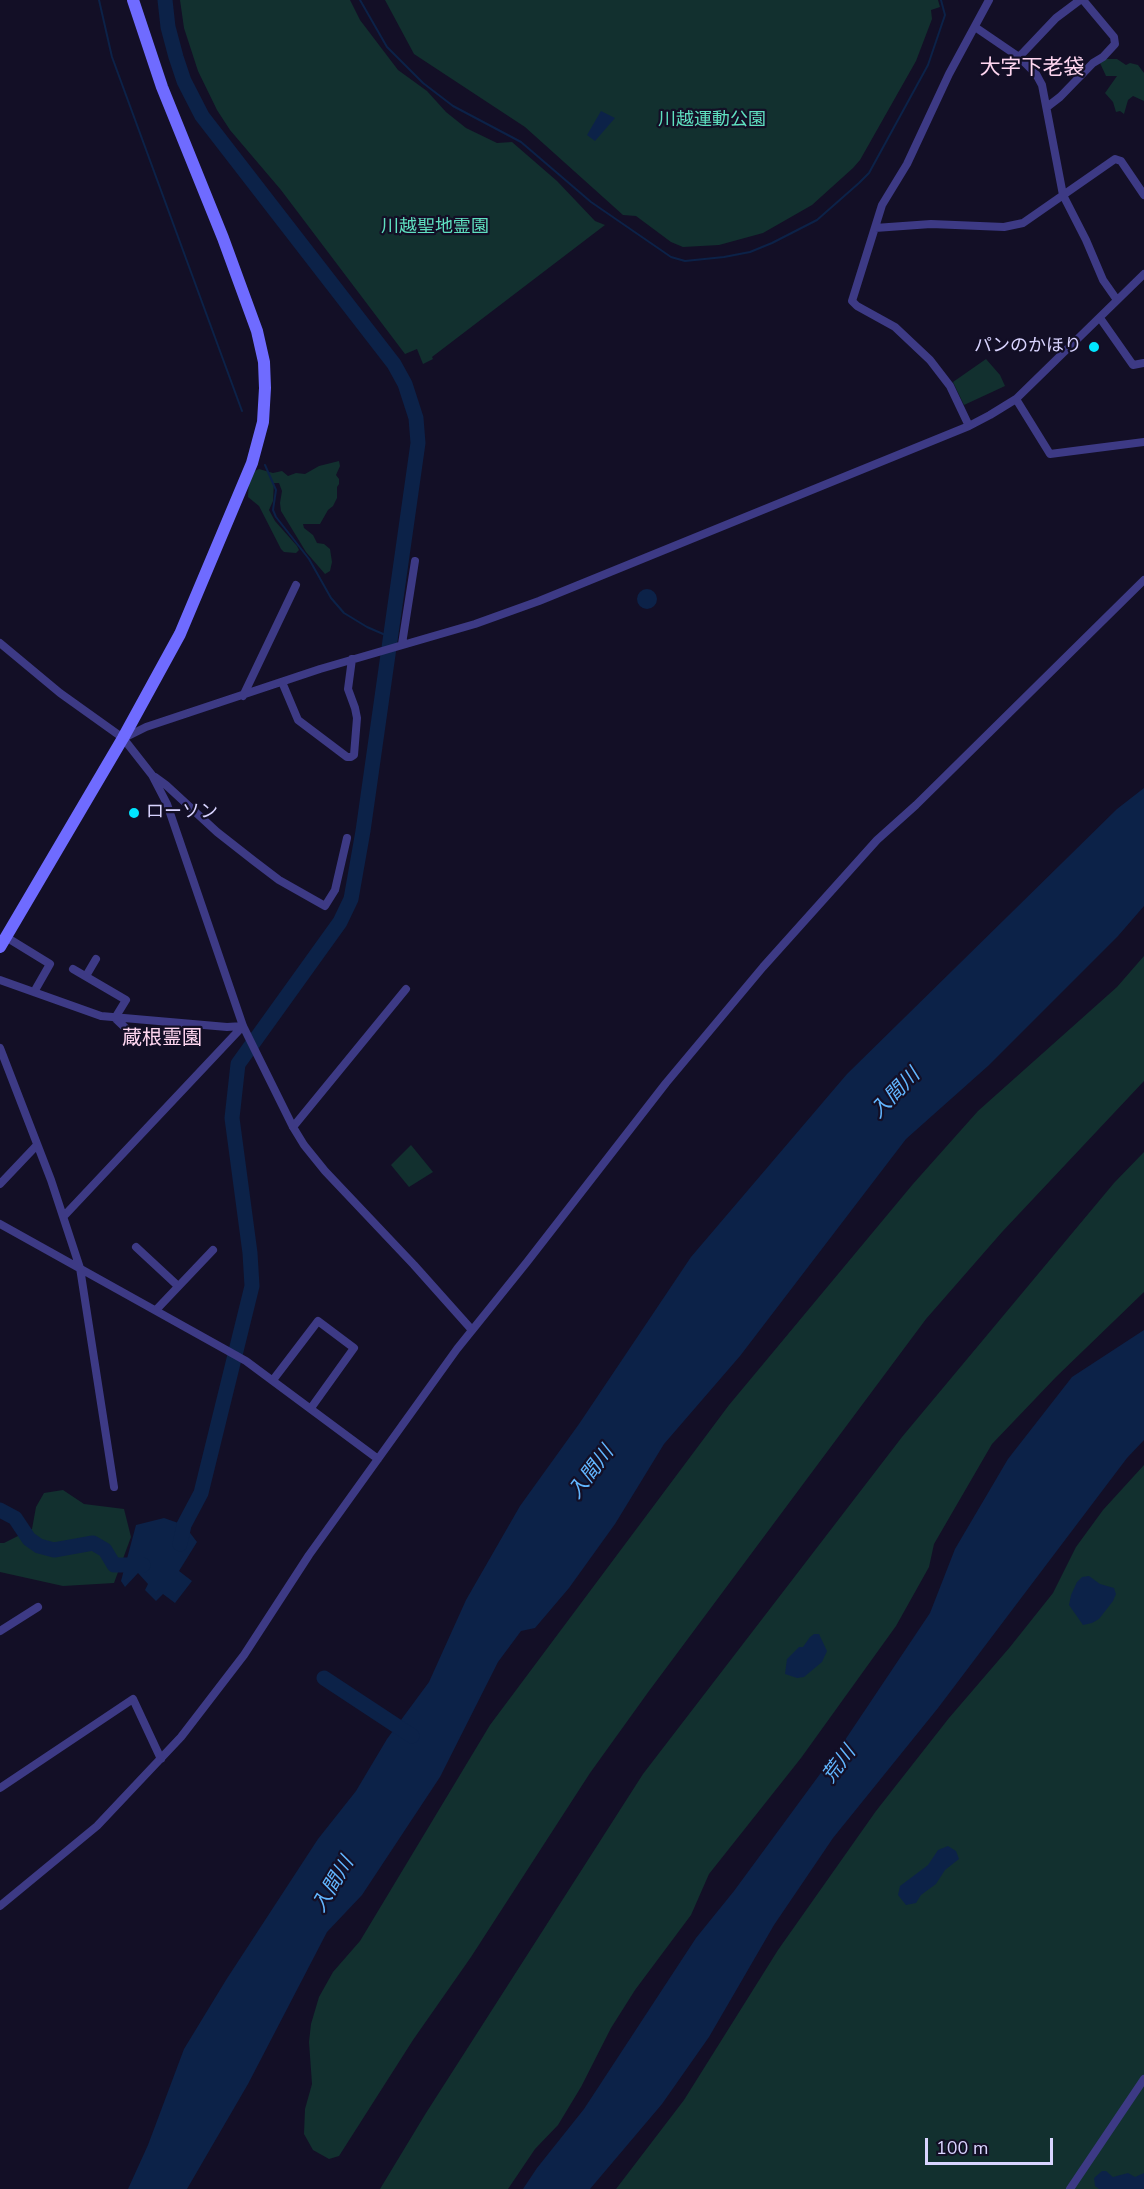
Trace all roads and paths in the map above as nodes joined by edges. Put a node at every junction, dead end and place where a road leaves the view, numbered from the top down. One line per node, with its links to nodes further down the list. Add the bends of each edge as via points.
1 (133, 0): 25 (street, via 162,87 251,314 264,362 265,388 258,442 232,513 180,634)
2 (989, 0): 4 (street)
3 (1081, 0): 5 (street, via 1056,18); 6 (street, via 1114,37 1115,44)
4 (975, 27): 5 (street); 9 (street, via 907,164 882,205)
5 (1019, 57): 6 (street, via 1036,74)
6 (1047, 107): 7 (street)
7 (1063, 195): 8 (street, via 1115,159 1121,160); 9 (street, via 1023,223 1004,227 931,224); 11 (street, via 1103,280)
8 (1144, 195)
9 (875, 228): 15 (street, via 852,301 896,327 930,360 950,386)
10 (1144, 274): 11 (street)
11 (1117, 300): 12 (street)
12 (1100, 318): 13 (street, via 1133,365); 14 (street)
13 (1144, 363)
14 (1016, 399): 15 (street); 16 (street, via 1050,454)
15 (969, 426): 21 (street, via 539,601)
16 (1144, 442)
17 (415, 561): 21 (street)
18 (1144, 580): 49 (street, via 877,840 822,899 666,1083)
19 (296, 585): 24 (street)
20 (0, 643): 25 (street)
21 (401, 644): 22 (street)
22 (352, 659): 23 (street); 23 (street, via 348,689 357,718 351,757 298,720)
23 (282, 682): 24 (street)
24 (243, 696): 25 (street)
25 (123, 738): 26 (street); 28 (street)
26 (152, 775): 27 (street, via 279,880 326,906 338,882); 36 (street, via 167,804)
27 (347, 838)
28 (3, 942): 34 (street, via 50,964)
29 (96, 959): 31 (street)
30 (73, 969): 31 (street)
31 (86, 976): 35 (street, via 126,1000)
32 (0, 980): 34 (street)
33 (405, 989): 39 (street)
34 (34, 992): 35 (street)
35 (115, 1018): 36 (street); 37 (street)
36 (243, 1026): 39 (street); 42 (street)
37 (138, 1040)
38 (0, 1048): 40 (street)
39 (293, 1127): 49 (street, via 325,1171)
40 (37, 1145): 41 (street); 42 (street)
41 (0, 1184)
42 (64, 1216): 46 (street)
43 (0, 1224): 46 (street)
44 (136, 1247): 47 (street)
45 (213, 1250): 47 (street)
46 (80, 1268): 48 (street); 53 (street)
47 (178, 1286): 48 (street)
48 (156, 1310): 50 (street)
49 (472, 1330): 52 (street)
50 (273, 1380): 51 (street); 51 (street, via 318,1321 354,1348)
51 (310, 1408): 52 (street)
52 (378, 1459): 56 (street, via 244,1655)
53 (114, 1487)
54 (38, 1607): 55 (street)
55 (0, 1631)
56 (161, 1759): 57 (street, via 133,1700); 58 (street, via 97,1826)
57 (0, 1788)
58 (0, 1905)
59 (1144, 2079): 60 (street)
60 (1070, 2189)

